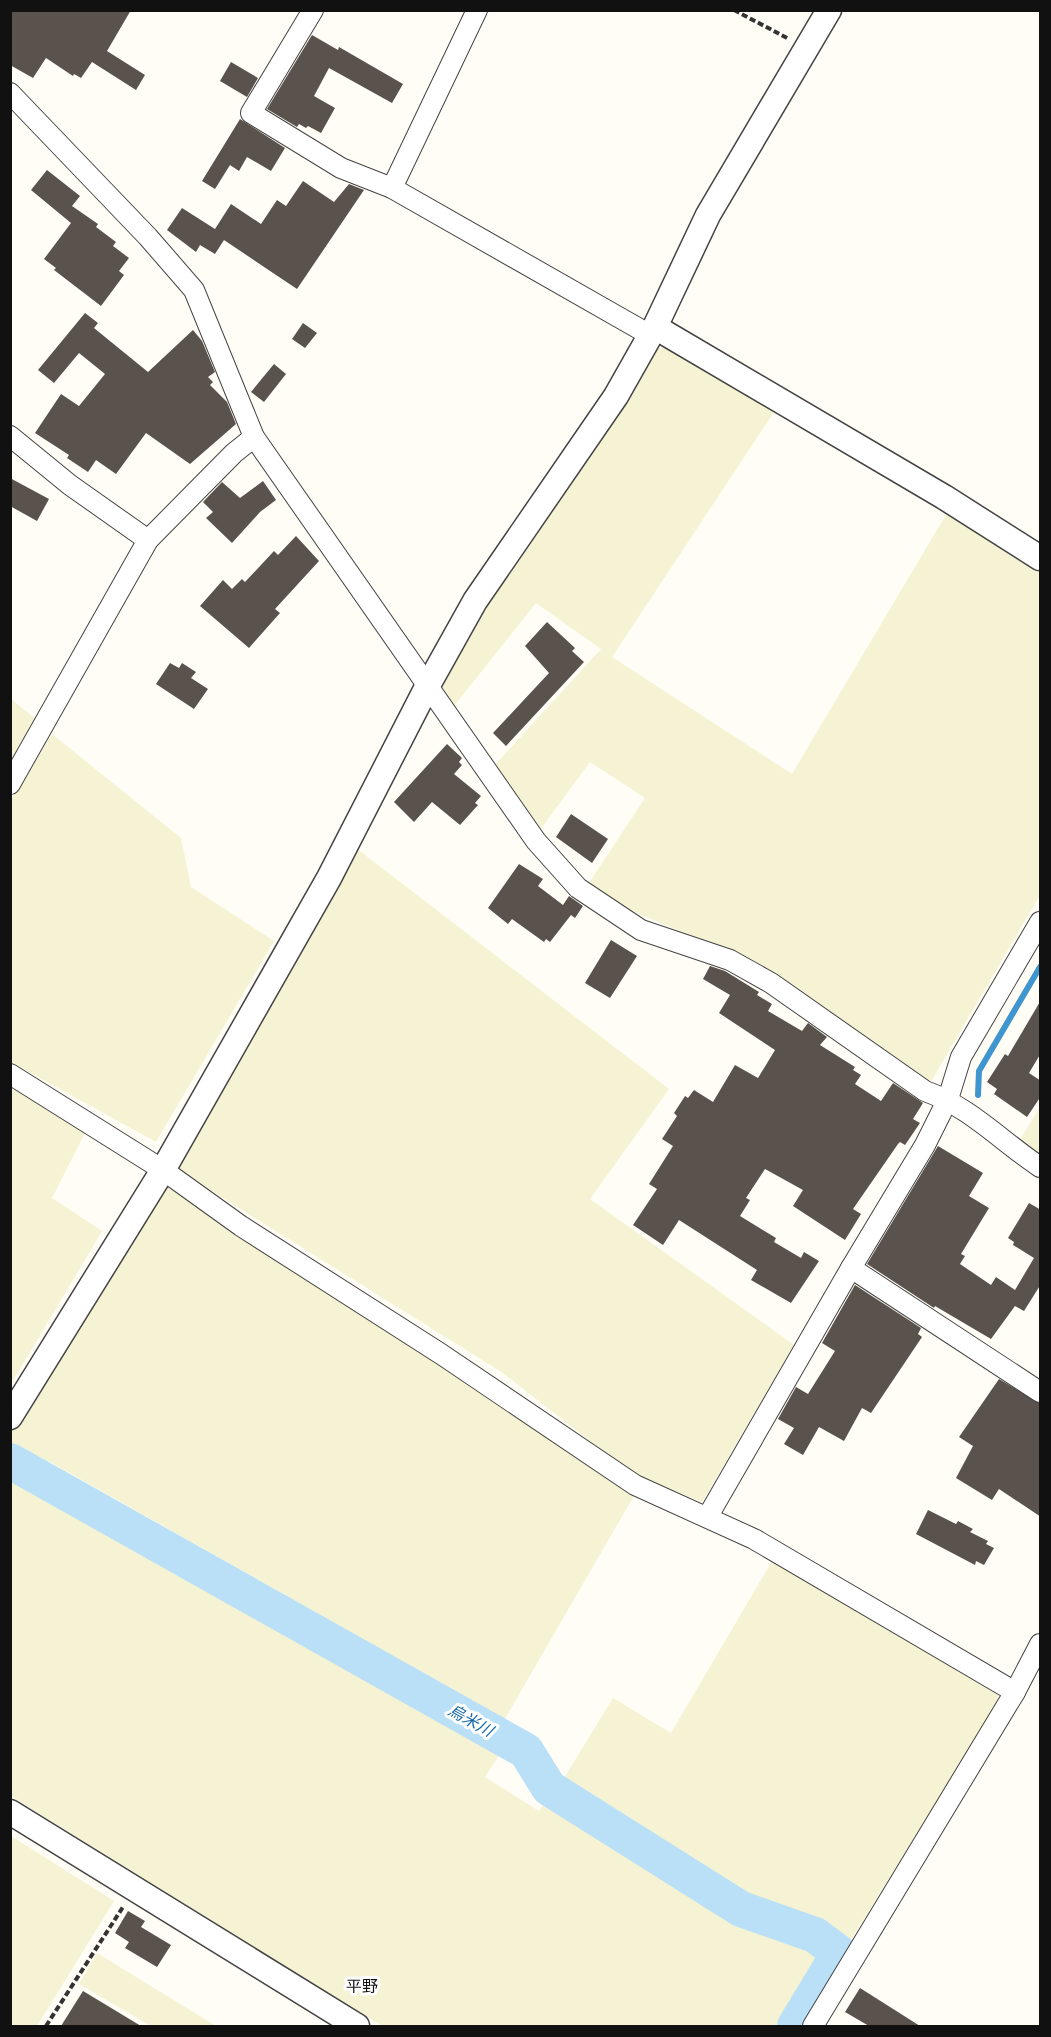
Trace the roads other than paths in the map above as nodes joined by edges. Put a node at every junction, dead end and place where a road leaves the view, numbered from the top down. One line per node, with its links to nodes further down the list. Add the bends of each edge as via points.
1 (313, 10): 5 (street, via 251,113 342,168)
2 (477, 10): 5 (street)
3 (829, 10): 6 (street, via 708,215)
4 (10, 93): 8 (street, via 194,290)
5 (392, 188): 6 (street)
6 (652, 331): 10 (street, via 944,496); 11 (street, via 616,396 475,601)
7 (10, 436): 9 (street, via 70,485)
8 (254, 437): 9 (street); 11 (street)
9 (148, 540): 12 (street)
10 (1041, 558)
11 (427, 687): 15 (street, via 536,841 578,888 641,930 730,960 771,983 925,1091); 17 (street, via 329,878)
12 (10, 784)
13 (1041, 922): 15 (street, via 961,1057)
14 (10, 1074): 17 (street)
15 (948, 1099): 16 (street); 18 (street, via 926,1145)
16 (1041, 1167)
17 (163, 1170): 20 (street); 21 (street, via 241,1226 635,1485)
18 (851, 1268): 19 (street); 21 (street)
19 (1041, 1392)
20 (10, 1417)
21 (708, 1516): 23 (street)
22 (1041, 1644): 23 (street)
23 (1015, 1692): 26 (street)
24 (10, 1812): 25 (street)
25 (357, 2026)
26 (813, 2026)

